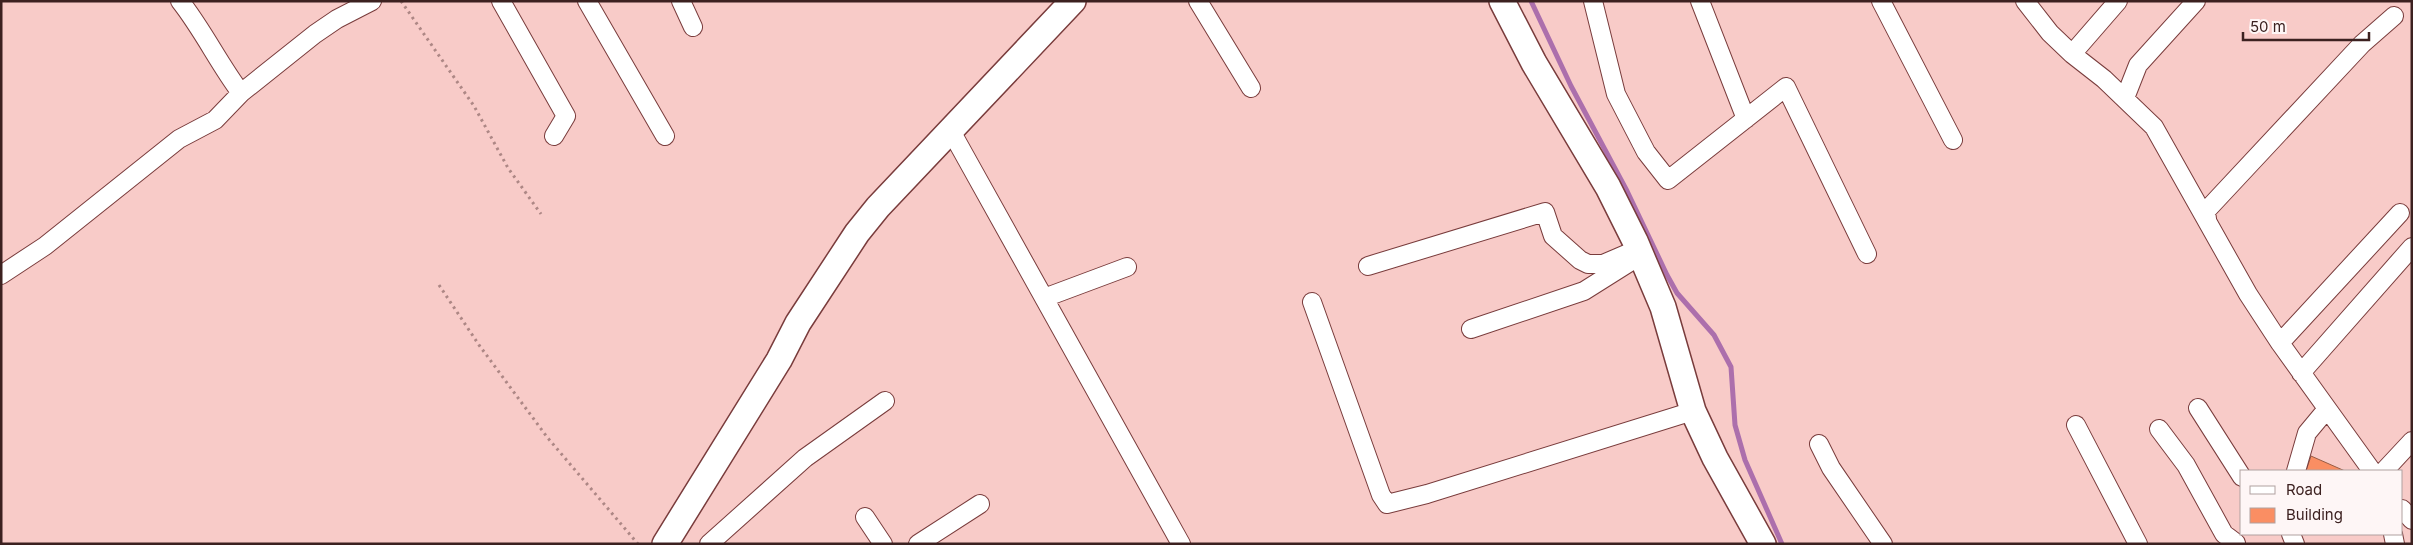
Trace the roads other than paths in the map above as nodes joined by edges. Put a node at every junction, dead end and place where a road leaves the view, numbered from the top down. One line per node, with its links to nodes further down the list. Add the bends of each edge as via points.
1 (180, 1): 19 (street)
2 (372, 1): 19 (street, via 315,34)
3 (501, 1): 23 (street, via 566,116)
4 (587, 1): 24 (street)
5 (681, 1): 16 (street)
6 (1073, 1): 22 (main road)
7 (1198, 1): 18 (street)
8 (1502, 1): 29 (main road, via 1534,63 1608,187)
9 (1593, 1): 21 (street, via 1616,94 1646,152 1668,180)
10 (1700, 1): 21 (street)
11 (1882, 1): 25 (street)
12 (2118, 1): 17 (street)
13 (2196, 1): 20 (street, via 2138,65)
14 (2028, 2): 17 (street, via 2050,33)
15 (2394, 16): 27 (street, via 2362,44 2206,211)
16 (693, 27)
17 (2072, 54): 20 (street)
18 (1251, 88)
19 (241, 93): 33 (street, via 215,120 179,139 45,246)
20 (2125, 98): 27 (street, via 2154,127)
21 (1746, 119): 30 (street, via 1786,87)
22 (951, 131): 34 (street); 56 (main road, via 857,233)
23 (554, 136)
24 (665, 136)
25 (1953, 140)
26 (2400, 213): 37 (street)
27 (2207, 219): 37 (street, via 2248,294)
28 (2412, 247): 38 (street)
29 (1639, 252): 31 (street, via 1603,264 1588,264 1553,236 1545,212); 36 (street, via 1584,291); 42 (main road, via 1663,307)
30 (1867, 254)
31 (1368, 266)
32 (1127, 267): 34 (street)
33 (1, 275)
34 (1044, 298): 60 (street)
35 (1312, 302): 42 (street, via 1381,496 1387,504)
36 (1471, 329)
37 (2280, 343): 38 (street)
38 (2302, 373): 41 (street)
39 (885, 400): 57 (street, via 805,458)
40 (2198, 408): 50 (street)
41 (2327, 409): 47 (street, via 2307,433); 48 (street)
42 (1693, 411): 61 (main road)
43 (2076, 425): 63 (street)
44 (2159, 429): 55 (street, via 2186,465 2224,534)
45 (2412, 440): 49 (street)
46 (1820, 444): 62 (street, via 1831,468)
47 (2296, 470)
48 (2371, 470)
49 (2385, 470)
50 (2240, 474)
51 (980, 504): 59 (street)
52 (2403, 510): 54 (street)
53 (865, 517): 58 (street)
54 (2412, 520)
55 (2238, 540)
56 (665, 544)
57 (709, 544)
58 (883, 544)
59 (918, 544)
60 (1182, 544)
61 (1763, 544)
62 (1883, 544)
63 (2138, 544)

